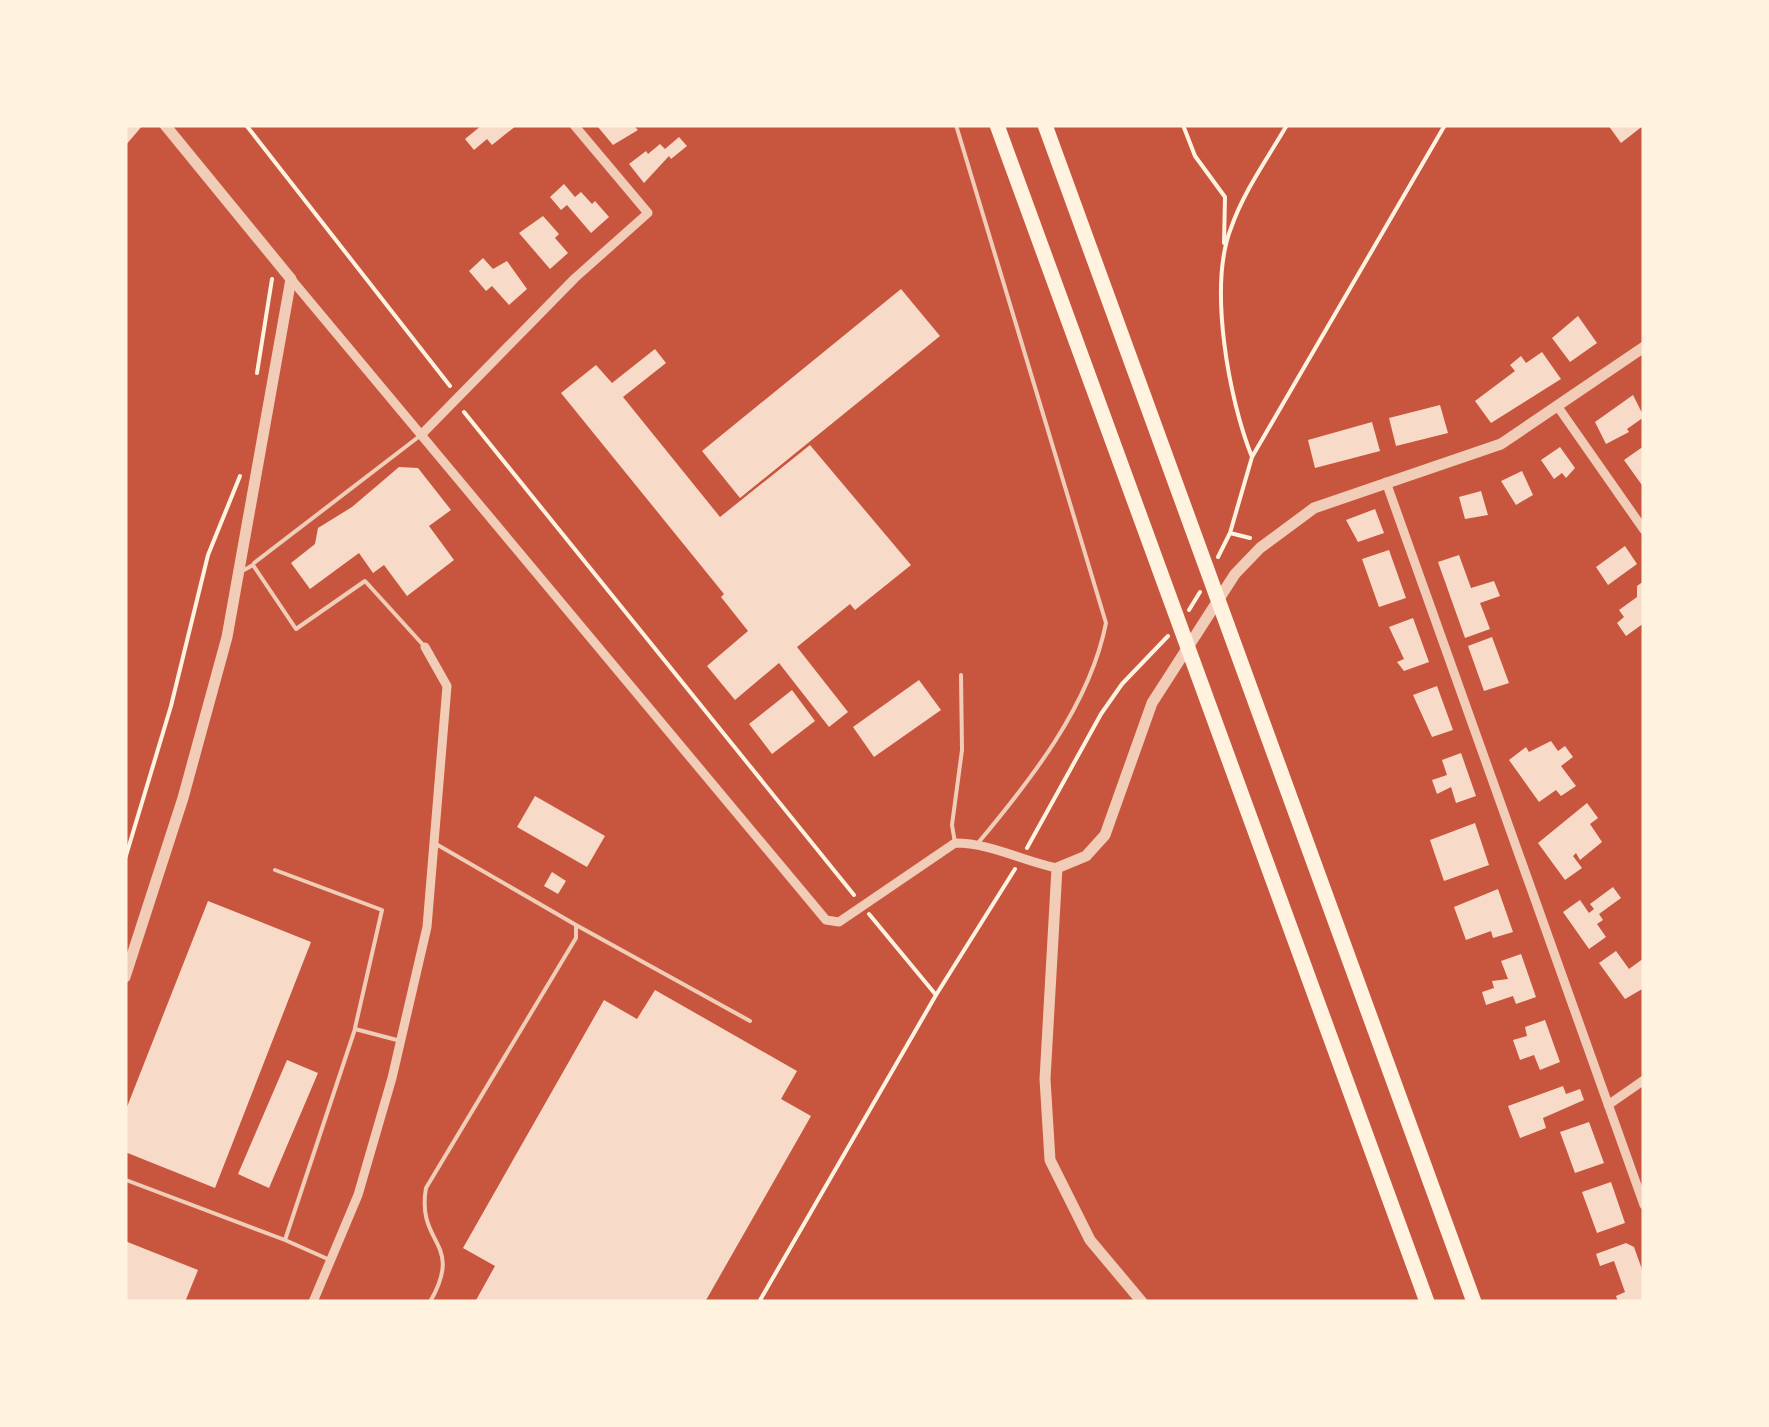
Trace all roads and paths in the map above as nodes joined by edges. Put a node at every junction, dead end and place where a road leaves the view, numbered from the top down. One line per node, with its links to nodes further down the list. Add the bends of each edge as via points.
1 (165, 125): 11 (street)
2 (246, 125): 15 (path)
3 (574, 125): 15 (street, via 648,212)
4 (956, 125): 32 (lane, via 1106,624 1085,683 1033,777)
5 (998, 125): 54 (highway)
6 (1045, 125): 55 (highway)
7 (1183, 125): 10 (path, via 1225,197)
8 (1286, 125): 10 (path, via 1241,203)
9 (1445, 125): 18 (path)
10 (1224, 249): 18 (path, via 1223,324 1234,412)
11 (276, 259): 12 (street); 14 (path)
12 (291, 279): 17 (street); 23 (street)
13 (1644, 347): 16 (street)
14 (255, 390)
15 (458, 398): 17 (street); 37 (path)
16 (1558, 407): 20 (street, via 1490,450); 21 (street)
17 (421, 435): 22 (lane); 37 (street, via 826,920 838,922)
18 (1252, 457): 24 (path, via 1230,533)
19 (244, 466): 33 (path, via 208,555)
20 (1386, 482): 35 (street, via 1314,508 1246,561 1152,703 1105,835 1086,856); 45 (street)
21 (1644, 530)
22 (253, 565): 23 (lane); 28 (lane, via 296,629 365,580)
23 (240, 572): 39 (street, via 183,798)
24 (1210, 573)
25 (1201, 590): 26 (path)
26 (1181, 620)
27 (1170, 634): 34 (path, via 1101,714)
28 (425, 646): 30 (street, via 447,686)
29 (960, 675): 31 (lane)
30 (434, 843): 38 (lane); 43 (street, via 427,927)
31 (956, 843): 32 (street); 37 (street)
32 (978, 843): 34 (street)
33 (125, 858)
34 (1020, 861): 35 (street); 40 (path)
35 (1057, 868): 53 (street, via 1044,1078 1050,1160 1090,1240)
36 (275, 870): 42 (lane, via 382,910)
37 (863, 905): 40 (path)
38 (576, 925): 41 (lane); 51 (lane, via 576,938 426,1188 422,1214 444,1256 444,1277)
39 (125, 977)
40 (936, 995): 52 (path)
41 (750, 1020)
42 (355, 1029): 43 (lane); 48 (lane)
43 (400, 1040): 49 (street, via 358,1194)
44 (1644, 1080): 45 (street)
45 (1608, 1106): 47 (street)
46 (126, 1180): 48 (lane)
47 (1644, 1205)
48 (285, 1240): 49 (lane)
49 (330, 1260): 50 (street)
50 (313, 1302)
51 (430, 1302)
52 (760, 1302)
53 (1142, 1302)
54 (1426, 1302)
55 (1474, 1302)

